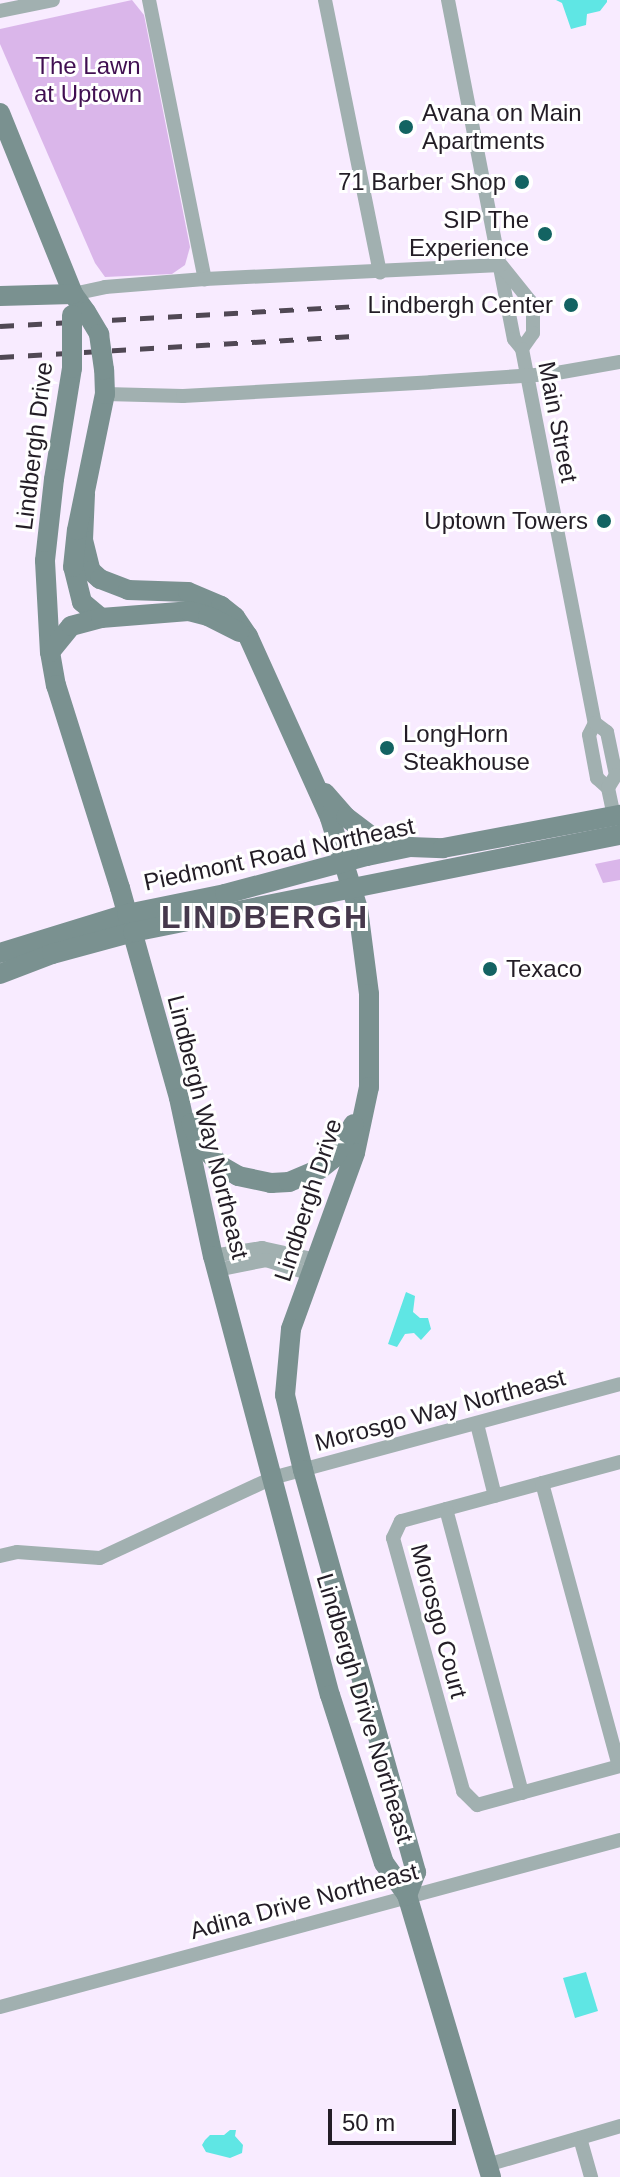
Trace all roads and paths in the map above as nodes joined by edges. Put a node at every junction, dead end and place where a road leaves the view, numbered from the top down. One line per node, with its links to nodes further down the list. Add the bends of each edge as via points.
1 (53, 0): 5 (street)
2 (149, 0): 9 (street)
3 (325, 0): 8 (street)
4 (448, 0): 7 (street, Main Street)
5 (0, 11)
6 (0, 113): 11 (main road, Lindbergh Drive)
7 (501, 265): 8 (street); 12 (street, via 514,339); 12 (street, Main Street, via 530,301 533,313 533,333)
8 (380, 272): 9 (street)
9 (205, 279): 11 (street, via 105,287)
10 (0, 296): 11 (main road)
11 (77, 307): 15 (main road, Lindbergh Drive, bridge, via 99,334); 19 (main road, Lindbergh Drive, bridge, via 45,561)
12 (522, 349): 14 (street, Main Street)
13 (620, 362): 14 (street)
14 (526, 376): 15 (street, via 183,396); 21 (street, Main Street, via 595,723 607,732 616,775 608,788)
15 (105, 394): 16 (main road, Lindbergh Drive)
16 (85, 494): 17 (main road, Lindbergh Drive, via 75,581 82,602); 18 (main road, Lindbergh Drive, via 83,540 91,571 100,579 128,590 188,592 221,606)
17 (101, 618): 18 (main road, via 189,611); 19 (main road, via 71,626)
18 (248, 636): 20 (main road, Lindbergh Drive)
19 (50, 652): 25 (main road, Lindbergh Way Northeast)
20 (313, 778): 22 (main road, via 346,817 371,836); 23 (main road, Lindbergh Drive)
21 (618, 822): 22 (main road, Piedmont Road Northeast, via 443,848); 24 (main road, Piedmont Road Northeast)
22 (410, 847): 23 (main road, Piedmont Road Northeast)
23 (343, 862): 24 (main road, Lindbergh Drive); 25 (main road, Piedmont Road Northeast)
24 (352, 890): 25 (main road, Piedmont Road Northeast); 28 (main road, Lindbergh Drive, via 369,994)
25 (130, 923): 26 (main road, Piedmont Road Northeast); 27 (main road, Piedmont Road Northeast); 29 (main road, Lindbergh Way Northeast)
26 (0, 953)
27 (0, 974)
28 (369, 1087): 29 (main road, via 334,1158 306,1177 271,1183 221,1166 201,1144); 31 (main road, Lindbergh Drive, via 355,1153)
29 (179, 1098): 30 (main road, Lindbergh Way Northeast)
30 (215, 1263): 31 (street, via 266,1260); 36 (main road, Lindbergh Way Northeast)
31 (314, 1267): 35 (main road, Lindbergh Drive, via 291,1329 285,1395)
32 (620, 1384): 33 (street, Morosgo Way Northeast)
33 (477, 1424): 35 (street, Morosgo Way Northeast); 38 (street)
34 (620, 1462): 37 (street, Morosgo Court)
35 (303, 1470): 36 (street, Morosgo Way Northeast); 44 (main road, Lindbergh Drive, via 416,1872)
36 (272, 1478): 40 (street, Morosgo Way Northeast, via 100,1558 17,1552); 44 (main road, Lindbergh Drive Northeast, via 357,1780 384,1863)
37 (542, 1483): 38 (street, Morosgo Court); 41 (street)
38 (495, 1496): 39 (street, Morosgo Court)
39 (446, 1509): 42 (street); 42 (street, Morosgo Court, via 401,1521 393,1538 463,1791 477,1805)
40 (0, 1556)
41 (619, 1766): 42 (street, Morosgo Court)
42 (522, 1793)
43 (620, 1840): 44 (street, Adina Drive Northeast)
44 (407, 1895): 45 (street, Adina Drive Northeast); 48 (main road, Lindbergh Drive Northeast)
45 (0, 2007)
46 (620, 2126): 47 (street)
47 (580, 2138): 48 (street); 49 (street)
48 (489, 2171)
49 (591, 2177)

